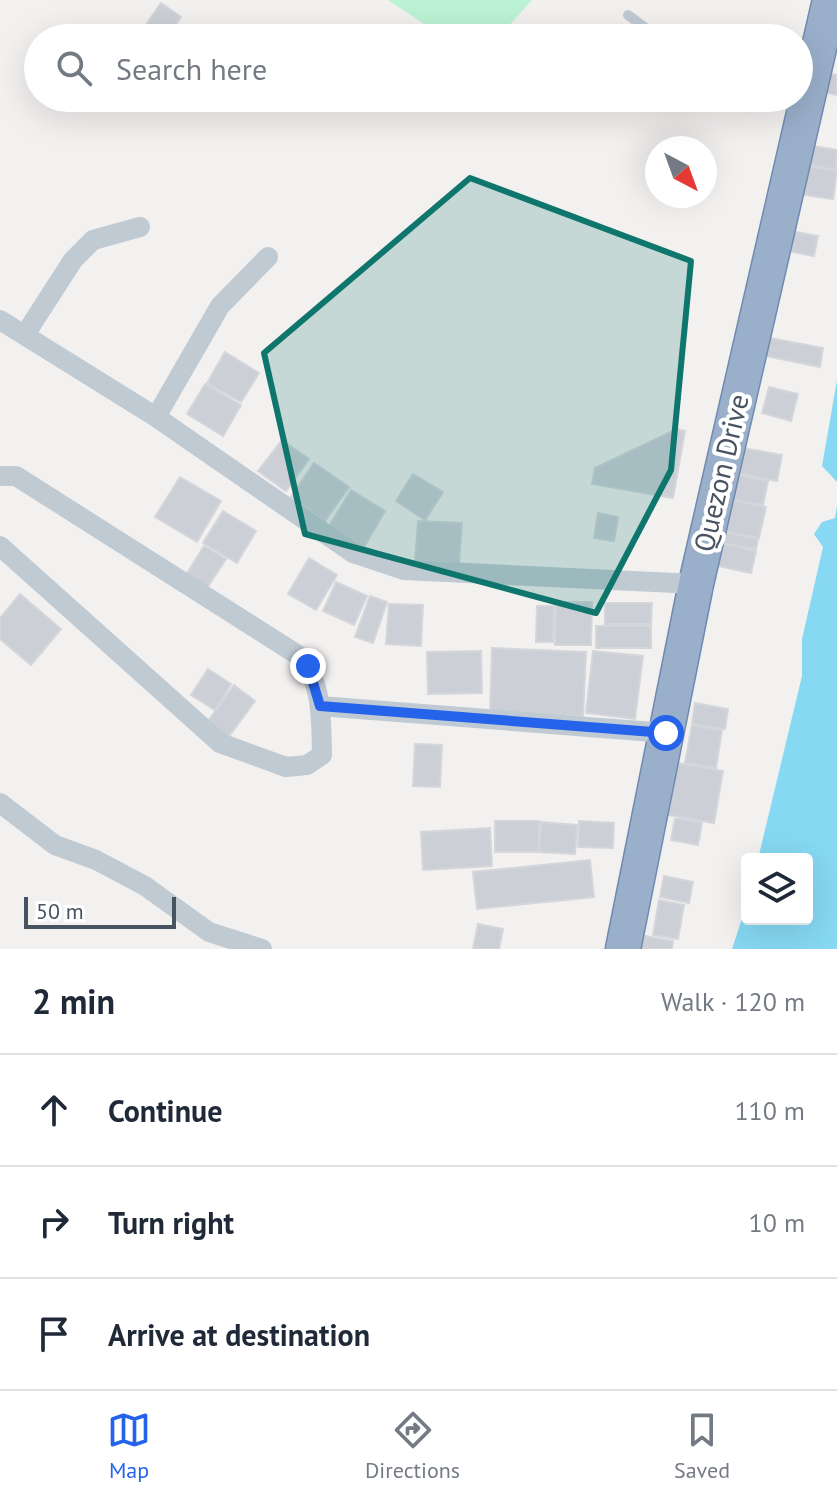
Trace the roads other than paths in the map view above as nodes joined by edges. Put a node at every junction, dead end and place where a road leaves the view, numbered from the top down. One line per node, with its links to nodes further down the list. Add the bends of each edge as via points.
1 (830, 0): 4 (highway, Quezon Drive)
2 (628, 15): 3 (lane)
3 (640, 24)
4 (813, 67)
5 (802, 112): 13 (highway, Quezon Drive)
6 (140, 227): 9 (street, via 93,240 73,260)
7 (268, 257): 10 (street, via 220,306)
8 (0, 320): 9 (street)
9 (26, 333): 10 (street)
10 (156, 417): 13 (street, via 353,553 404,570)
11 (0, 476): 14 (street, via 16,476 301,657)
12 (0, 546): 14 (street, via 232,750 286,767 307,765 322,755)
13 (696, 584): 15 (highway, Quezon Drive)
14 (320, 706): 15 (street)
15 (666, 733): 18 (highway, Quezon Drive)
16 (0, 803): 17 (street, via 55,845 145,886 209,932)
17 (262, 949)
18 (623, 949)

